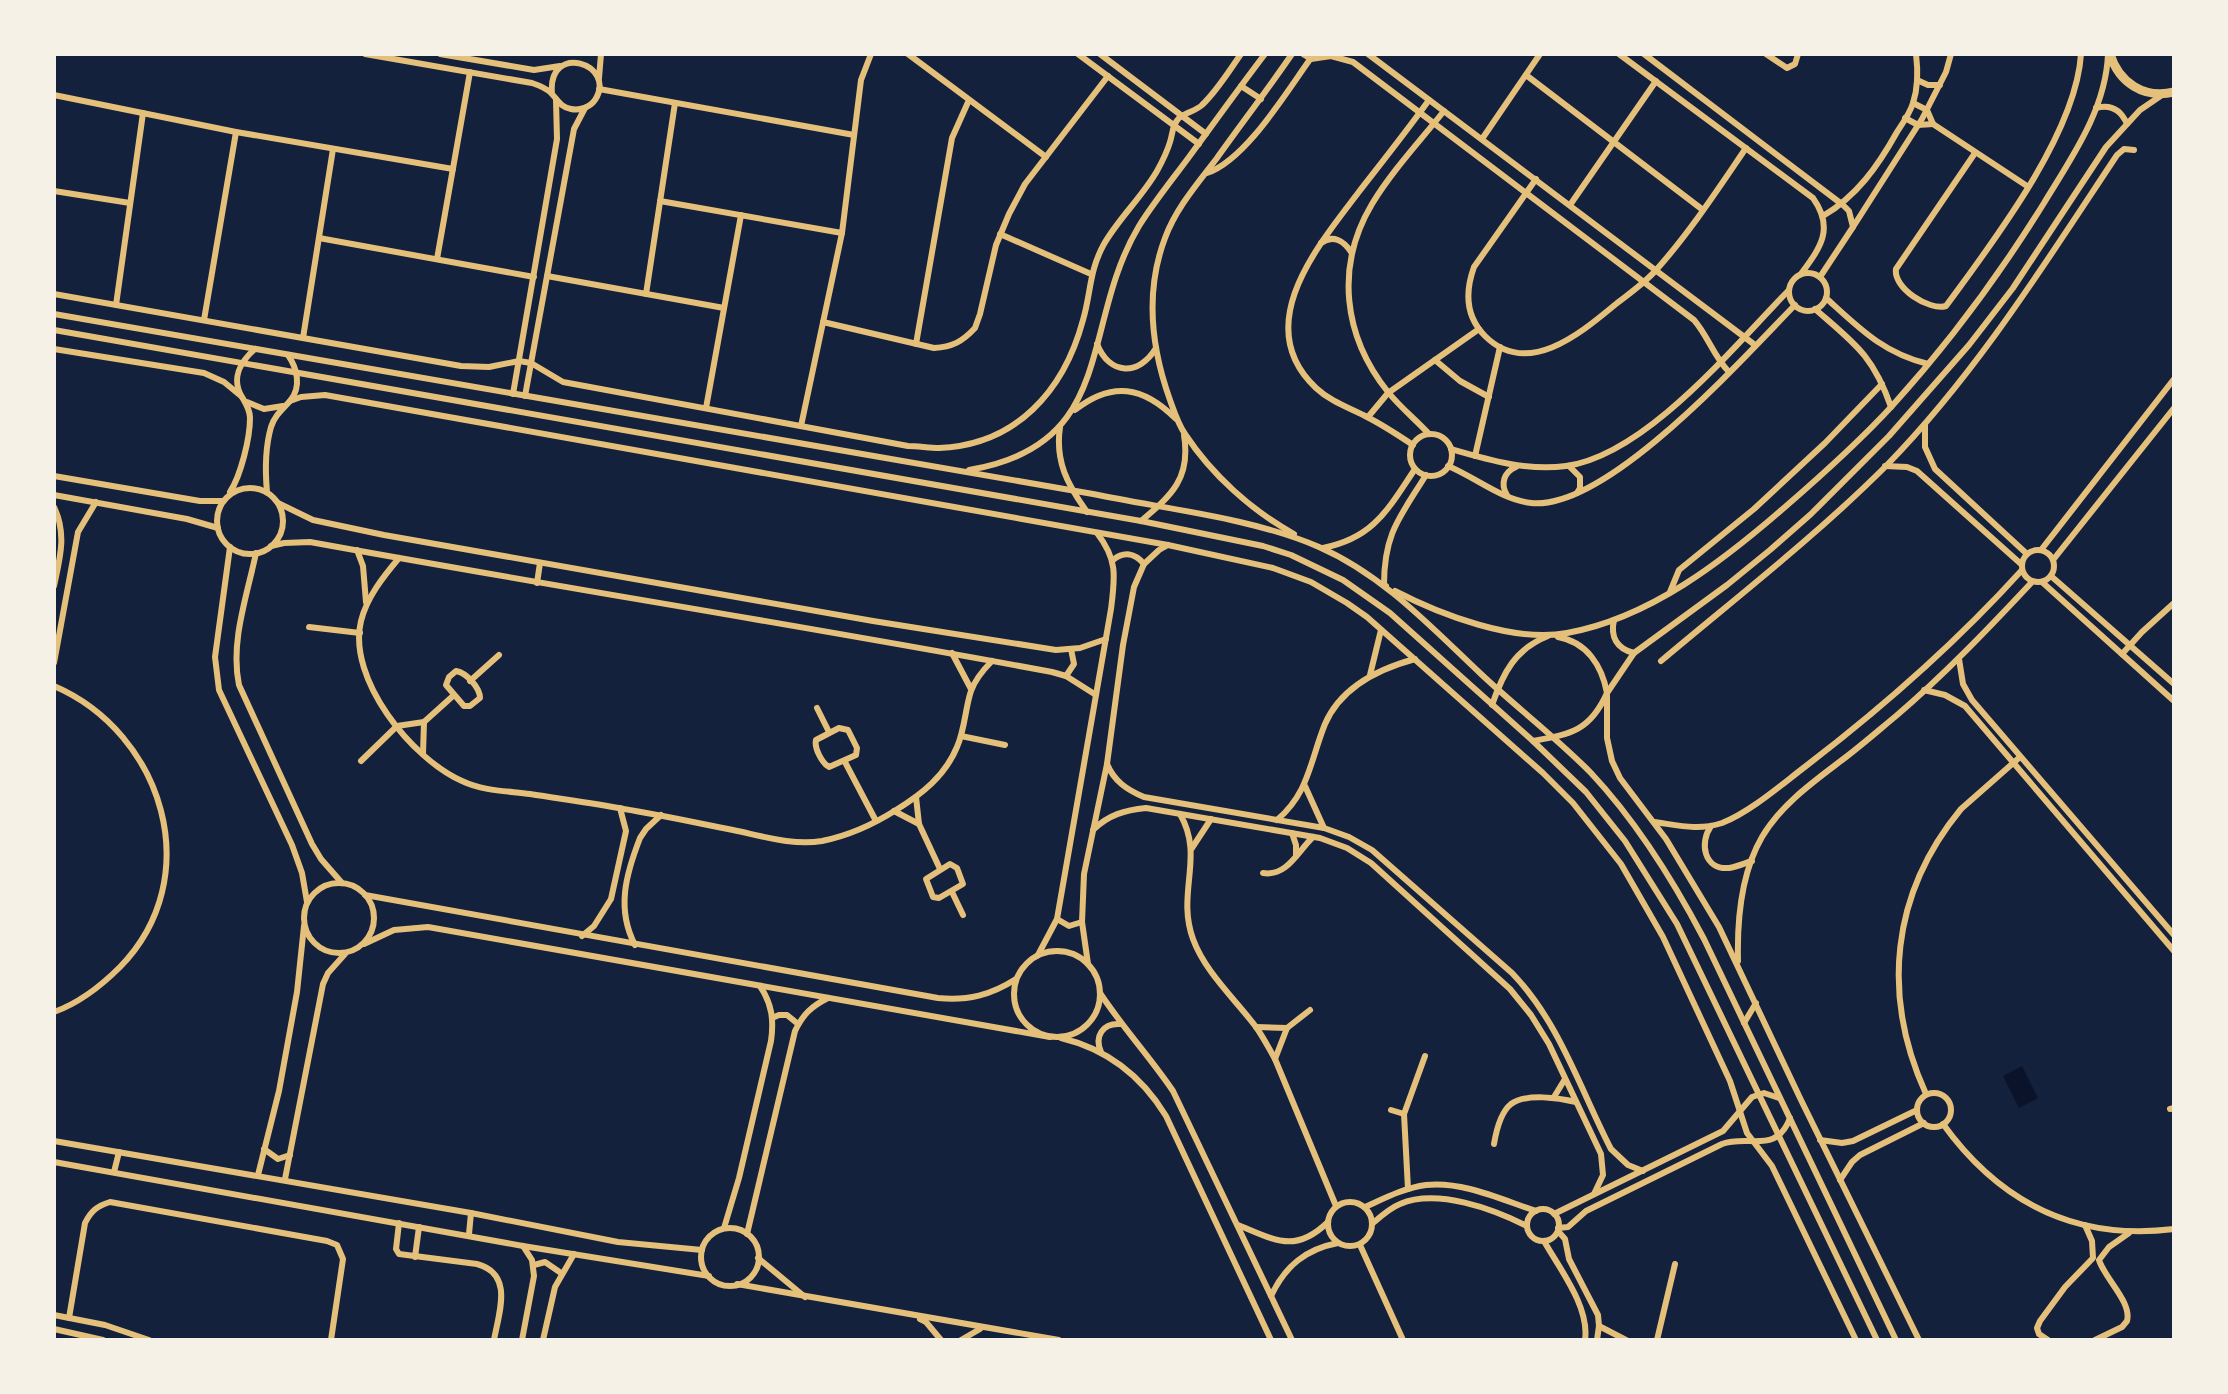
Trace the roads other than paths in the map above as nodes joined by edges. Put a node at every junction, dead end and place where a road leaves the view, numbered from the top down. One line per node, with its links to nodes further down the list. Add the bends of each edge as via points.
1 (365, 54): 28 (street)
2 (440, 54): 23 (street)
3 (601, 54): 31 (street)
4 (871, 54): 60 (street, via 860,80)
5 (908, 54): 41 (street)
6 (1078, 54): 26 (street)
7 (1241, 54): 51 (street, via 1202,106)
8 (1265, 54): 35 (street)
9 (1292, 54): 40 (street)
10 (1303, 54): 24 (street)
11 (1368, 54): 42 (street)
12 (1540, 54): 29 (street)
13 (1619, 54): 33 (street)
14 (1644, 54): 80 (street)
15 (1766, 54): 16 (street, via 1787,68 1795,64)
16 (1798, 54)
17 (1916, 54): 32 (street)
18 (1951, 54): 34 (street)
19 (2081, 54): 74 (street, via 2070,107)
20 (2109, 54): 37 (main road, via 2122,78 2134,88); 46 (street)
21 (579, 55): 25 (street)
22 (1105, 56): 26 (street); 27 (street)
23 (471, 57): 25 (street, via 534,70)
24 (1312, 57): 50 (street, via 1353,62); 72 (street, via 1247,144 1227,163)
25 (565, 64): 31 (street, via 587,65); 39 (street, via 554,73)
26 (1095, 67): 30 (street)
27 (1122, 70): 30 (street); 51 (street)
28 (470, 72): 39 (street, via 532,83); 71 (street)
29 (1526, 75): 61 (street); 62 (street)
30 (1111, 79): 57 (street); 69 (street)
31 (598, 80): 36 (street)
32 (1917, 80): 34 (street); 44 (street)
33 (1656, 81): 62 (street); 64 (street)
34 (1940, 85): 47 (street)
35 (1241, 86): 40 (street); 59 (street)
36 (599, 89): 43 (street); 45 (street)
37 (2169, 93): 55 (street, via 2140,110)
38 (54, 95): 49 (street)
39 (554, 97): 45 (street, via 564,107); 95 (street, via 557,139)
40 (1261, 99): 72 (street)
41 (969, 100): 69 (street); 114 (street, via 952,138)
42 (1429, 100): 48 (street); 50 (street)
43 (675, 103): 60 (street); 77 (street)
44 (1913, 103): 47 (street); 52 (street)
45 (585, 108): 94 (street, via 574,129)
46 (2096, 108): 55 (street, via 2118,111); 127 (street, via 2075,153 2033,220)
47 (1927, 110): 54 (street); 56 (street)
48 (1444, 111): 53 (street); 61 (street)
49 (143, 113): 58 (street); 78 (street)
50 (1420, 113): 53 (street); 88 (street)
51 (1181, 116): 57 (street); 59 (street)
52 (1905, 118): 56 (street); 68 (street)
53 (1434, 123): 76 (street); 89 (street, via 1373,202)
54 (1933, 124): 56 (street); 67 (street)
55 (2127, 124): 215 (street, via 2094,164 2013,288 1889,436 1770,550)
56 (1918, 125): 70 (street)
57 (1173, 127): 63 (street); 92 (street, via 1157,172 1109,235)
58 (236, 132): 65 (street); 107 (street)
59 (1206, 134): 63 (street)
60 (854, 135): 85 (street)
61 (1482, 139): 73 (street)
62 (1614, 142): 79 (street); 81 (street)
63 (1199, 144): 113 (street, via 1125,252)
64 (1746, 148): 81 (street); 83 (street, via 1813,198)
65 (333, 149): 71 (street); 87 (street)
66 (2134, 150): 147 (street, via 2124,149 2117,155 1988,344)
67 (1975, 153): 74 (street); 74 (street, via 1896,269 1899,285 1930,306 1946,306)
68 (1885, 154): 70 (street); 80 (street)
69 (1046, 157): 86 (street, via 1025,184)
70 (1896, 161): 84 (street)
71 (453, 169): 90 (street)
72 (1205, 173): 117 (street, via 1171,226 1155,273)
73 (1536, 179): 76 (street); 79 (street)
74 (2028, 186)
75 (54, 191): 78 (street)
76 (1526, 192): 97 (street); 109 (street, via 1482,252 1468,282 1467,299)
77 (660, 201): 82 (street); 100 (street)
78 (130, 203): 102 (street)
79 (1570, 205): 91 (street)
80 (1843, 205): 83 (street); 84 (street)
81 (1703, 210): 91 (street)
82 (741, 215): 85 (street); 104 (street)
83 (1823, 216): 93 (street, via 1821,243)
84 (1853, 227): 96 (street)
85 (842, 233): 108 (street)
86 (1000, 234): 92 (street); 114 (street, via 975,328 950,347)
87 (319, 238): 90 (street); 112 (street)
88 (1319, 244): 89 (street, via 1333,239); 145 (street, via 1292,300 1291,348 1317,388)
89 (1351, 252): 134 (street, via 1352,323 1364,354)
90 (437, 259): 95 (street)
91 (1656, 271): 97 (street); 111 (street)
92 (1091, 274): 149 (street, via 1084,316 1065,370 1049,394 1000,433 939,448)
93 (1801, 274): 96 (street); 98 (street)
94 (547, 276): 100 (street); 126 (street)
95 (534, 277): 123 (street)
96 (1820, 277): 101 (street)
97 (1643, 282): 116 (street, via 1558,346 1527,353); 124 (street, via 1694,320)
98 (1789, 290): 103 (street); 111 (street)
99 (54, 294): 102 (street)
100 (646, 294): 104 (street)
101 (1826, 298): 105 (street); 127 (street, via 1885,348)
102 (116, 305): 107 (street)
103 (1795, 305): 105 (street); 115 (street)
104 (724, 307): 142 (street)
105 (1815, 309): 132 (street, via 1863,351)
106 (54, 314): 119 (street)
107 (204, 320): 112 (street)
108 (823, 322): 114 (street); 149 (street)
109 (1479, 329): 116 (street); 122 (street)
110 (54, 330): 120 (street)
111 (1745, 335): 115 (street); 124 (street)
112 (303, 338): 123 (street, via 475,368)
113 (1096, 343): 117 (street, via 1111,365 1124,369 1138,367); 144 (street, via 1084,391)
114 (916, 344)
115 (1755, 345): 129 (street)
116 (1500, 347): 137 (street)
117 (1156, 348): 146 (street)
118 (54, 349): 128 (street)
119 (255, 349): 121 (street); 125 (street)
120 (174, 351): 125 (street); 128 (street)
121 (288, 355): 130 (street); 135 (street)
122 (1435, 360): 134 (street); 137 (street)
123 (519, 361): 126 (street); 135 (street)
124 (1720, 362): 129 (street); 157 (street, via 1633,438 1601,456)
125 (241, 363): 130 (street); 138 (street, via 237,379)
126 (531, 363): 136 (street); 142 (street, via 563,382)
127 (1928, 364): 141 (street)
128 (172, 366): 138 (street, via 215,377)
129 (1729, 372): 165 (street, via 1635,455)
130 (297, 374): 133 (street); 139 (street, via 296,388)
131 (2174, 379): 184 (street)
132 (1882, 384): 141 (street); 199 (street, via 1754,509 1679,570)
133 (374, 386): 140 (street); 174 (street)
134 (1388, 393): 145 (street); 151 (street)
135 (513, 394): 136 (street)
136 (525, 396): 160 (street)
137 (1489, 397): 154 (street)
138 (243, 398): 139 (street, via 264,409); 166 (street, via 250,420 241,466)
139 (287, 403): 140 (street, via 325,395); 164 (street, via 271,429 265,460)
140 (371, 404): 177 (street)
141 (1891, 407): 199 (street, via 1753,535)
142 (706, 408): 149 (street)
143 (2174, 408): 189 (street)
144 (1072, 413): 146 (street, via 1091,398 1114,391 1138,393 1160,403); 148 (street)
145 (1368, 417): 152 (street)
146 (1177, 420): 150 (street)
147 (1925, 423): 158 (street); 186 (street, via 1925,447 1935,469)
148 (1060, 425): 160 (street, via 1023,454 994,466); 163 (street, via 1059,459)
149 (801, 426)
150 (1183, 432): 173 (street, via 1186,462 1182,475); 178 (street, via 1238,495)
151 (1429, 434): 152 (street); 153 (street, via 1443,438)
152 (1413, 445): 159 (street, via 1410,457)
153 (1451, 449): 154 (street); 155 (street)
154 (1475, 456): 156 (street)
155 (1448, 466): 161 (street, via 1438,474); 168 (street)
156 (1518, 466): 157 (street); 168 (street, via 1504,479)
157 (1569, 466): 165 (street, via 1580,477)
158 (1885, 466): 192 (street, via 1917,471); 222 (street, via 1808,538)
159 (1415, 469): 161 (street); 182 (street, via 1373,527 1349,541)
160 (962, 471): 163 (street)
161 (1426, 475): 197 (street, via 1389,538)
162 (54, 476): 169 (street, via 200,502)
163 (1072, 491): 173 (street); 174 (street)
164 (267, 492): 166 (street, via 252,487); 171 (street)
165 (1577, 493): 168 (street, via 1543,503)
166 (229, 494): 169 (street)
167 (54, 495): 170 (street)
168 (1508, 497)
169 (223, 500): 176 (street)
170 (96, 502): 176 (street); 223 (street, via 78,531)
171 (278, 503): 180 (street, via 283,521); 190 (street, via 326,524)
172 (54, 507): 198 (street, via 63,543)
173 (1157, 508): 175 (street); 178 (street, via 1259,527)
174 (1087, 512): 175 (street)
175 (1141, 521): 202 (street, via 1291,555 1343,580)
176 (218, 528): 181 (street)
177 (1097, 533): 179 (street); 188 (street)
178 (1308, 542): 182 (street)
179 (1168, 545): 191 (street); 204 (street, via 1292,574)
180 (271, 546): 183 (street, via 297,541); 185 (street)
181 (230, 547): 185 (street); 281 (street, via 215,657 219,690 292,845)
182 (1323, 548): 197 (street)
183 (357, 550): 187 (street); 201 (street)
184 (2041, 550): 186 (street); 189 (street)
185 (256, 553): 278 (street, via 237,642 239,685 313,844)
186 (2027, 554): 192 (street)
187 (399, 558): 196 (street); 201 (street)
188 (1113, 560): 191 (street, via 1129,554); 211 (street, via 1115,578)
189 (2053, 560): 193 (street)
190 (540, 563): 196 (street); 203 (street)
191 (1144, 564): 252 (street, via 1129,610)
192 (2022, 567): 194 (street); 265 (street, via 1979,618 1841,740 1735,816)
193 (2051, 576): 195 (street); 212 (street)
194 (2032, 582): 195 (street); 220 (street)
195 (2042, 582): 216 (street)
196 (537, 583): 207 (street)
197 (1384, 585): 210 (street, via 1477,623); 231 (street)
198 (54, 586)
199 (1670, 592): 205 (street)
200 (2174, 603): 212 (street)
201 (366, 604): 209 (street)
202 (1378, 604): 204 (street); 218 (street)
203 (817, 611): 207 (street); 213 (street, via 1044,649)
204 (1367, 617): 208 (street)
205 (1614, 620): 210 (street); 215 (street, via 1613,638)
206 (309, 627): 209 (street)
207 (814, 628): 214 (street)
208 (1381, 630): 219 (street); 225 (street)
209 (360, 633): 242 (street, via 361,663 368,682)
210 (1550, 635): 231 (street, via 1517,656); 233 (street, via 1589,653 1601,671)
211 (1105, 639): 213 (street); 235 (street)
212 (2130, 645): 216 (street); 228 (street)
213 (1071, 649): 226 (street, via 1074,664)
214 (952, 653): 221 (street); 230 (street)
215 (1634, 653): 233 (street)
216 (2122, 654): 237 (street)
217 (499, 655): 227 (street)
218 (1439, 657): 224 (street); 238 (street)
219 (1415, 659): 224 (street); 225 (street)
220 (1959, 659): 232 (street); 236 (street, via 1963,684)
221 (992, 661): 226 (street); 230 (street)
222 (1661, 661)
223 (54, 663)
224 (1427, 670): 323 (street, via 1543,773 1616,859 1663,937 1730,1081)
225 (1370, 675): 254 (street, via 1330,715)
226 (1066, 676): 235 (street)
227 (470, 681): 234 (street, via 460,671 449,677 446,685); 234 (street, via 480,694 473,705 464,706)
228 (2174, 684)
229 (54, 686): 303 (street, via 99,713 140,761 158,794 167,856 159,902 135,950 101,985)
230 (971, 689): 244 (street)
231 (1497, 689): 238 (street); 245 (street)
232 (1924, 690): 239 (street); 275 (street, via 1787,806 1767,829)
233 (1606, 692): 245 (street, via 1588,723); 263 (street, via 1612,761)
234 (454, 695): 241 (street)
235 (1096, 695): 283 (street)
236 (1972, 700): 239 (street); 249 (street)
237 (2174, 701)
238 (1492, 705): 246 (street)
239 (1965, 706): 253 (street)
240 (817, 708): 243 (street)
241 (424, 722): 242 (street); 248 (street)
242 (397, 726): 248 (street); 250 (street)
243 (829, 732): 251 (street, via 848,730 858,748); 251 (street, via 815,745 825,765)
244 (961, 736): 247 (street); 255 (street, via 948,766)
245 (1552, 737): 246 (street); 268 (street, via 1598,781)
246 (1533, 741): 316 (street, via 1586,792 1644,868 1677,925)
247 (1006, 744)
248 (423, 754): 256 (street, via 463,782 486,789)
249 (2020, 757): 253 (street); 271 (street)
250 (361, 761)
251 (845, 762): 262 (street)
252 (1107, 764): 261 (street, via 1124,787 1144,797); 267 (street)
253 (2013, 764): 273 (street); 317 (street, via 1961,809 1941,835 1921,870 1907,909 1899,958 1900,1009 1909,1051)
254 (1305, 786): 261 (street); 266 (street)
255 (916, 797): 257 (street); 264 (street)
256 (620, 808): 259 (street); 289 (street, via 626,831 611,899)
257 (894, 811): 262 (street); 264 (street)
258 (1180, 814): 260 (street); 267 (street, via 1134,809 1111,816); 272 (street)
259 (661, 815): 262 (street, via 798,842 822,841); 291 (street, via 640,838 623,900 623,916)
260 (1212, 819): 269 (street); 272 (street)
261 (1277, 820): 266 (street)
262 (876, 821)
263 (1653, 821): 265 (street, via 1680,827); 268 (street); 296 (street, via 1720,927)
264 (919, 824): 276 (street)
265 (1710, 826): 275 (street, via 1702,846 1707,857 1727,868)
266 (1324, 828): 339 (street, via 1372,850 1523,985 1548,1018 1611,1149 1628,1165)
267 (1093, 830): 284 (street, via 1084,874)
268 (1638, 830): 305 (street, via 1689,911)
269 (1292, 833): 270 (street); 274 (street)
270 (1313, 837): 274 (street); 315 (street, via 1347,848 1371,863 1510,989 1541,1029)
271 (2093, 841): 273 (street); 286 (street)
272 (1192, 848): 308 (street, via 1186,898 1194,942 1204,962)
273 (2085, 848): 287 (street)
274 (1296, 858): 277 (street, via 1279,872)
275 (1752, 861): 296 (street, via 1741,904)
276 (940, 869): 279 (street, via 950,864 957,868 963,884); 279 (street, via 928,876 926,883 936,898)
277 (1263, 873)
278 (342, 883): 280 (street); 281 (street, via 328,884)
279 (951, 892): 282 (street)
280 (365, 895): 289 (street); 290 (street, via 374,916)
281 (307, 902): 285 (street)
282 (963, 915)
283 (1057, 919): 284 (street, via 1069,926); 294 (street)
284 (1082, 922): 295 (street)
285 (304, 926): 293 (street, via 323,950); 334 (street, via 297,992)
286 (2168, 928): 287 (street); 288 (street)
287 (2160, 935): 292 (street)
288 (2174, 935)
289 (582, 936): 291 (street)
290 (364, 944): 293 (street); 298 (street, via 394,930 428,927)
291 (635, 945): 297 (street, via 946,999 986,995)
292 (2174, 951)
293 (345, 954): 337 (street, via 323,985)
294 (1038, 955): 295 (street, via 1069,953); 297 (street)
295 (1088, 964): 299 (street)
296 (1739, 967): 301 (street)
297 (1016, 979): 310 (street, via 1017,1011 1030,1028)
298 (760, 986): 300 (street); 304 (street)
299 (1100, 993): 307 (street); 311 (street, via 1089,1023)
300 (828, 998): 306 (street, via 814,1005); 310 (street)
301 (1756, 1003): 305 (street); 330 (street)
302 (1310, 1010): 309 (street)
303 (54, 1012)
304 (772, 1018): 306 (street, via 787,1014); 358 (street, via 771,1041)
305 (1744, 1023): 319 (street)
306 (798, 1024): 363 (street)
307 (1120, 1024): 312 (street, via 1108,1025 1100,1034); 354 (street, via 1172,1091)
308 (1256, 1027): 309 (street); 314 (street)
309 (1287, 1028): 314 (street)
310 (1050, 1037): 311 (street)
311 (1060, 1038): 312 (street)
312 (1101, 1052): 386 (street, via 1145,1085 1166,1116)
313 (1425, 1056): 324 (street)
314 (1275, 1059): 346 (street)
315 (1565, 1079): 318 (street); 320 (street)
316 (1758, 1094): 319 (street); 323 (street, via 1746,1101); 328 (street)
317 (1926, 1094): 322 (street); 327 (street, via 1939,1093 1949,1101 1950,1114)
318 (1554, 1097): 320 (street); 333 (street, via 1511,1104)
319 (1781, 1099): 325 (street)
320 (1576, 1102): 345 (street, via 1604,1164)
321 (1391, 1110): 324 (street)
322 (1917, 1110): 326 (street); 329 (street)
323 (1740, 1113): 332 (street); 339 (street, via 1723,1131)
324 (1404, 1114): 344 (street)
325 (1790, 1118): 328 (street); 404 (street)
326 (1924, 1123): 327 (street); 335 (street)
327 (1943, 1124): 355 (street, via 1990,1177 2042,1210)
328 (1778, 1136): 332 (street); 403 (street)
329 (1863, 1138): 330 (street, via 1842,1143); 335 (street)
330 (1820, 1140): 343 (street)
331 (54, 1141): 336 (street)
332 (1753, 1141): 360 (street, via 1722,1144 1586,1211); 402 (street, via 1772,1166)
333 (1494, 1144)
334 (264, 1149): 337 (street, via 278,1160); 341 (street)
335 (1869, 1150): 343 (street, via 1852,1162)
336 (119, 1152): 340 (street); 341 (street)
337 (290, 1155): 342 (street)
338 (54, 1162): 340 (street)
339 (1643, 1171): 345 (street)
340 (114, 1172): 352 (street)
341 (258, 1175): 342 (street)
342 (285, 1180): 349 (street)
343 (1840, 1180): 405 (street)
344 (1408, 1189): 347 (street); 348 (street, via 1455,1186)
345 (1594, 1194): 350 (street)
346 (1336, 1206): 347 (street, via 1354,1202); 351 (street)
347 (1365, 1207): 353 (street)
348 (1536, 1210): 350 (street); 356 (street)
349 (471, 1213): 362 (street); 368 (street, via 618,1242)
350 (1554, 1214): 360 (street)
351 (1328, 1222): 354 (street, via 1310,1237 1290,1242); 365 (street)
352 (399, 1223): 357 (street); 370 (street, via 396,1249)
353 (1373, 1223): 356 (street, via 1400,1204 1432,1199 1487,1208); 366 (street)
354 (1237, 1224): 378 (street)
355 (2085, 1225): 361 (street); 372 (street)
356 (1527, 1226): 364 (street, via 1531,1235)
357 (419, 1227): 362 (street); 370 (street)
358 (724, 1228): 363 (street); 368 (street, via 712,1234)
359 (2174, 1229): 361 (street)
360 (1558, 1230): 364 (street); 383 (street)
361 (2129, 1233): 372 (street)
362 (469, 1234): 367 (street)
363 (747, 1234): 371 (street, via 756,1245)
364 (1544, 1241): 398 (street, via 1580,1305)
365 (1338, 1243): 366 (street); 378 (street, via 1302,1256 1284,1273)
366 (1360, 1245): 397 (street)
367 (523, 1246): 369 (street); 374 (street)
368 (702, 1250): 376 (street, via 702,1264)
369 (574, 1254): 375 (street); 376 (street)
370 (415, 1257): 390 (street, via 485,1266 497,1276 503,1291)
371 (758, 1258): 377 (street, via 754,1272); 379 (street)
372 (2096, 1259): 406 (street, via 2065,1287 2039,1321 2039,1334); 407 (street, via 2129,1314 2122,1326)
373 (1675, 1264): 401 (street)
374 (534, 1265): 375 (street, via 545,1262); 391 (street)
375 (561, 1273): 392 (street)
376 (709, 1276): 377 (street, via 719,1283)
377 (737, 1284): 379 (street)
378 (1271, 1296): 396 (street)
379 (807, 1298): 381 (street)
380 (54, 1315): 382 (street)
381 (916, 1316): 384 (street); 393 (street)
382 (69, 1318): 388 (street); 389 (street, via 85,1223 99,1205 110,1202 337,1245 343,1259)
383 (1599, 1326): 399 (street); 400 (street)
384 (989, 1328): 394 (street, via 977,1329); 395 (street)
385 (54, 1329): 387 (street)
386 (1268, 1338)
387 (103, 1340)
388 (149, 1340)
389 (331, 1340)
390 (494, 1340)
391 (522, 1340)
392 (542, 1340)
393 (941, 1340)
394 (961, 1340)
395 (1059, 1340)
396 (1292, 1340)
397 (1403, 1340)
398 (1585, 1340)
399 (1597, 1340)
400 (1626, 1340)
401 (1657, 1340)
402 (1856, 1340)
403 (1877, 1340)
404 (1896, 1340)
405 (1919, 1340)
406 (2048, 1340)
407 (2095, 1340)

